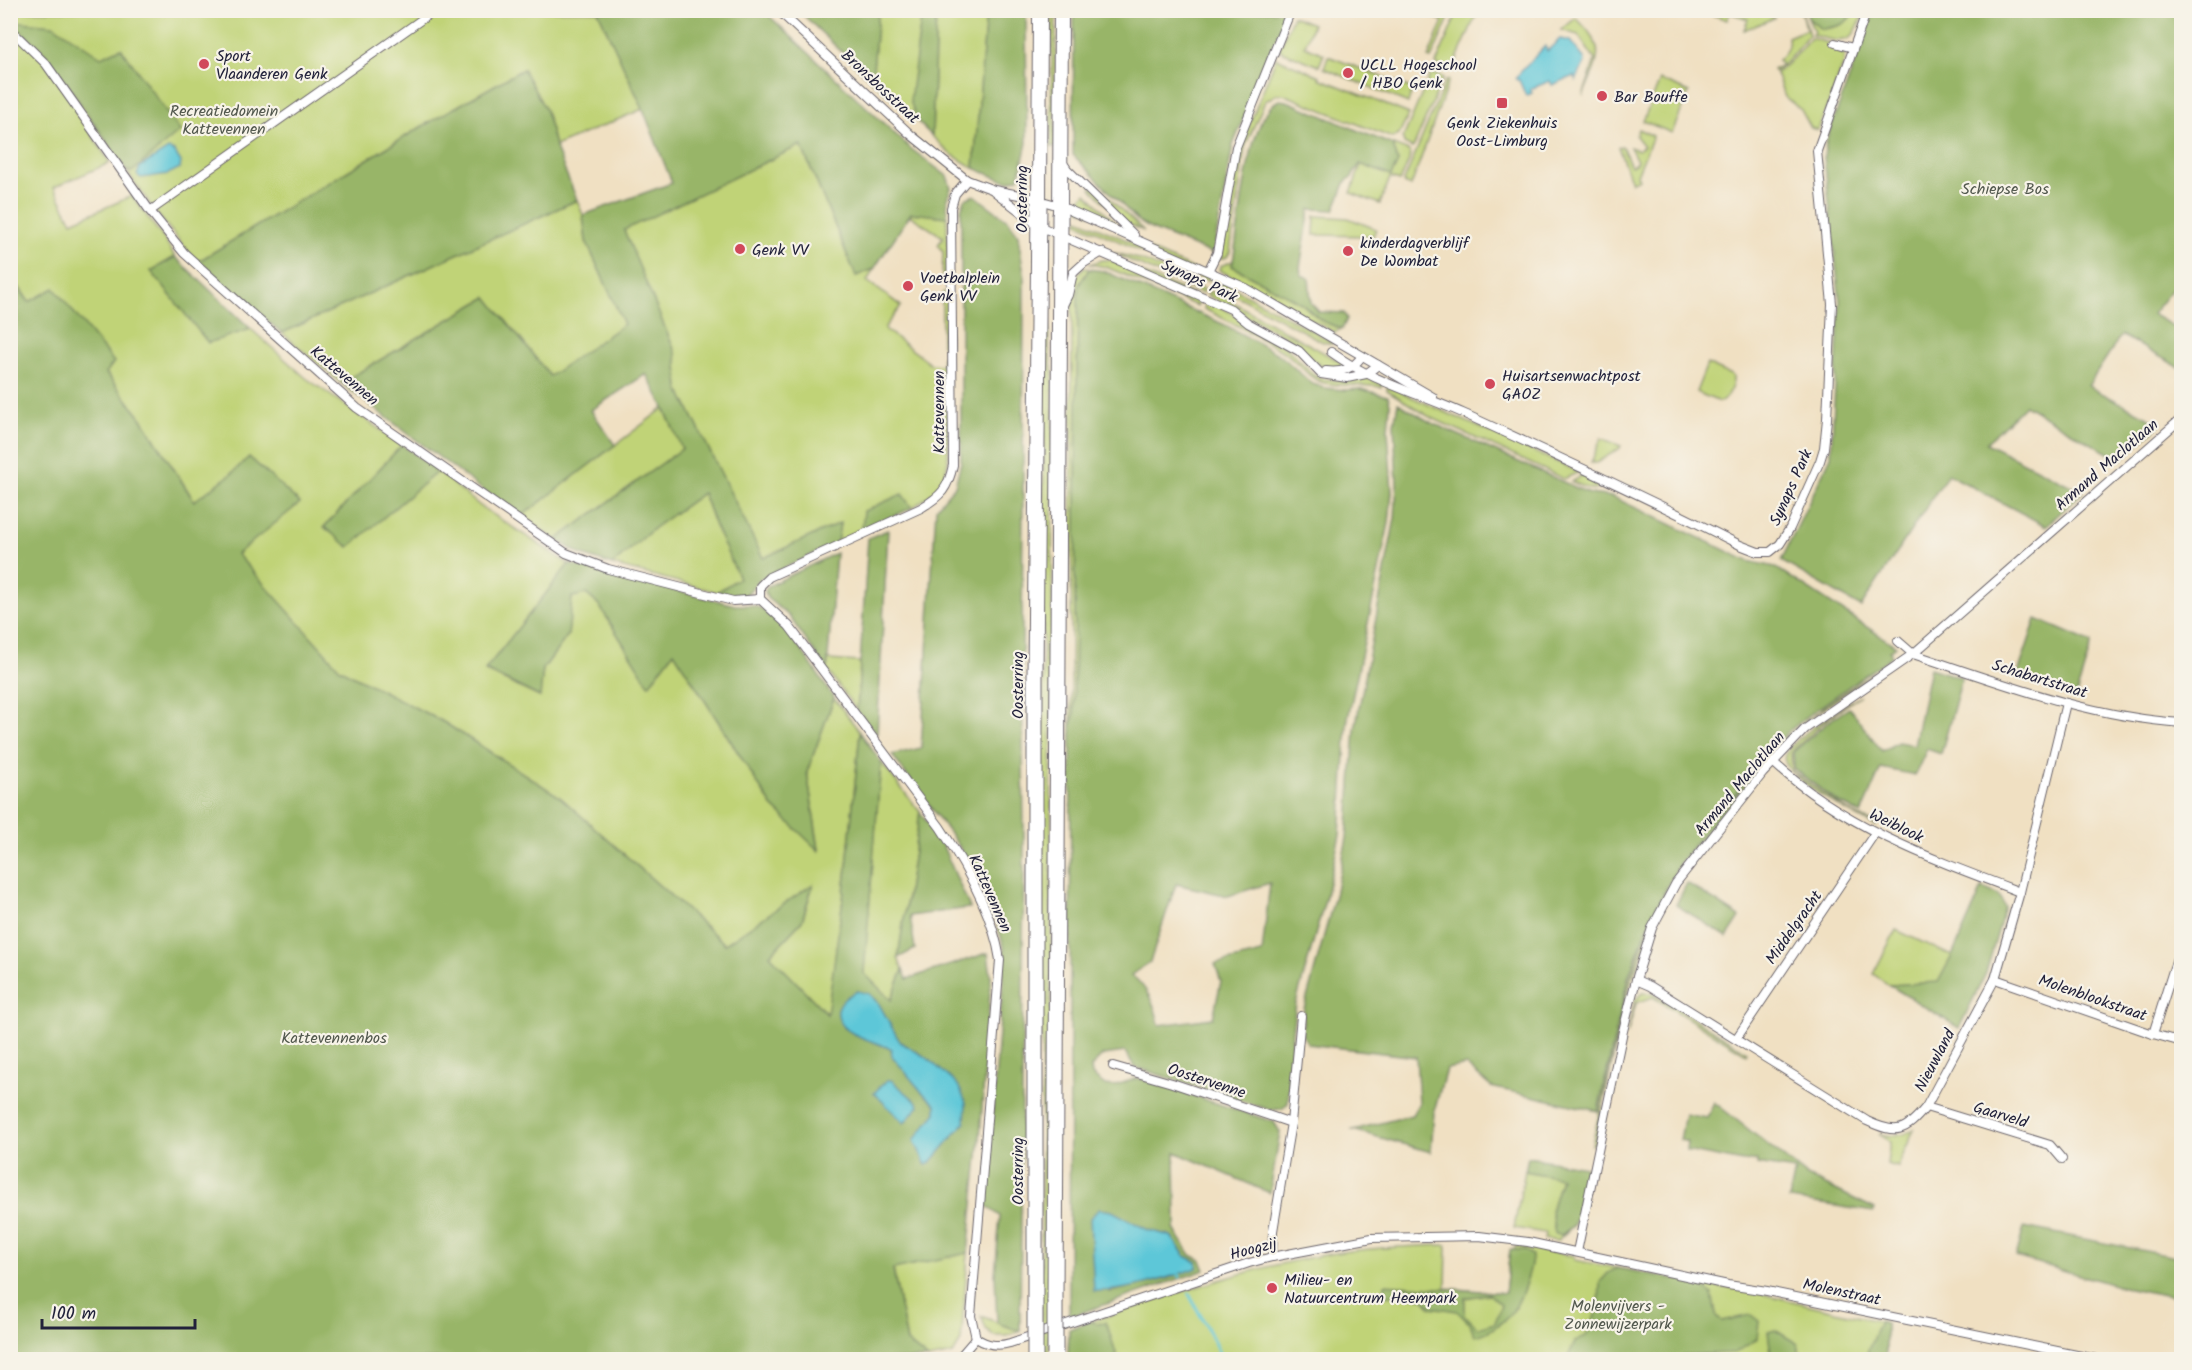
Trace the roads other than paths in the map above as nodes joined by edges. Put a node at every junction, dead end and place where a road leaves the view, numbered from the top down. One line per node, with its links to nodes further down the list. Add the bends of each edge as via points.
1 (435, 10): 14 (street)
2 (778, 10): 11 (street, Bronsbosstraat, via 910,134)
3 (1040, 10): 13 (main road, Oosterring)
4 (1061, 10): 10 (main road)
5 (1291, 10): 20 (street, Synaps Park, via 1236,147 1217,253)
6 (1867, 10): 9 (street, Synaps Park)
7 (10, 29): 14 (street, Kattevennen, via 46,64)
8 (1835, 43): 9 (street)
9 (1853, 48): 28 (street, Synaps Park, via 1816,151 1832,304 1824,448 1790,528 1771,555 1740,545)
10 (1061, 159): 15 (main road); 18 (street, Synaps Park, via 1083,186)
11 (967, 180): 12 (street); 30 (street, Kattevennen, via 955,194 951,208 953,465 945,490 921,508 769,577 760,586)
12 (994, 190): 13 (street); 16 (street)
13 (1039, 201): 15 (street, Synaps Park); 16 (highway, Oosterring)
14 (150, 211): 30 (street, Kattevennen, via 183,253 357,408 566,553 608,569 733,601)
15 (1060, 211): 17 (highway); 18 (street, Synaps Park)
16 (1039, 226): 17 (street, Synaps Park); 54 (highway, Oosterring, bridge)
17 (1060, 235): 19 (street, Synaps Park); 21 (highway)
18 (1141, 241): 20 (street, Synaps Park)
19 (1102, 252): 21 (street, via 1074,273); 26 (street, Synaps Park, via 1231,309 1299,351)
20 (1208, 272): 23 (street, Synaps Park, via 1246,288)
21 (1060, 310): 52 (highway, bridge)
22 (1331, 352): 25 (street)
23 (1362, 356): 24 (street, Synaps Park); 25 (street)
24 (1378, 365): 27 (street); 28 (street, Synaps Park)
25 (1353, 366): 26 (street, via 1335,372); 27 (street)
26 (1317, 370): 27 (street, Synaps Park, via 1328,377)
27 (1366, 374): 28 (street, Synaps Park)
28 (1448, 406)
29 (2181, 418): 32 (street, Armand Maclotlaan)
30 (760, 599): 51 (street, Kattevennen, via 789,626 940,827 961,861 997,939 1000,960 971,1316)
31 (1898, 640): 32 (street, Schabartstraat)
32 (1913, 654): 33 (street, Schabartstraat); 35 (street, Armand Maclotlaan, via 1805,729)
33 (2066, 703): 34 (street, Schabartstraat, via 2109,714); 37 (street, Nieuwland)
34 (2181, 723)
35 (1773, 762): 36 (street, Weiblook, via 1810,792); 40 (street, Armand Maclotlaan, via 1676,883 1652,928)
36 (1875, 833): 37 (street, Weiblook); 43 (street, Middelgracht)
37 (2020, 892): 39 (street, Nieuwland)
38 (2181, 942): 42 (street)
39 (1995, 979): 42 (street, Molenblookstraat); 46 (street, Nieuwland)
40 (1636, 980): 43 (street, Nieuwland); 49 (street, Armand Maclotlaan)
41 (1301, 1016): 47 (street)
42 (2153, 1034): 44 (street, Molenblookstraat)
43 (1736, 1039): 46 (street, Nieuwland, via 1885,1130 1900,1129 1914,1122)
44 (2181, 1042)
45 (1113, 1066): 47 (street, Oostervenne)
46 (1926, 1107): 48 (street, Gaarveld, via 2050,1145)
47 (1291, 1123): 50 (street)
48 (2062, 1159)
49 (1577, 1252): 50 (street, Hoogzij, via 1479,1236 1372,1238); 55 (street, Molenstraat)
50 (1272, 1257): 51 (street, Hoogzij, via 1000,1346)
51 (976, 1338): 53 (street)
52 (1055, 1357)
53 (957, 1359)
54 (1035, 1359)
55 (2101, 1359)

